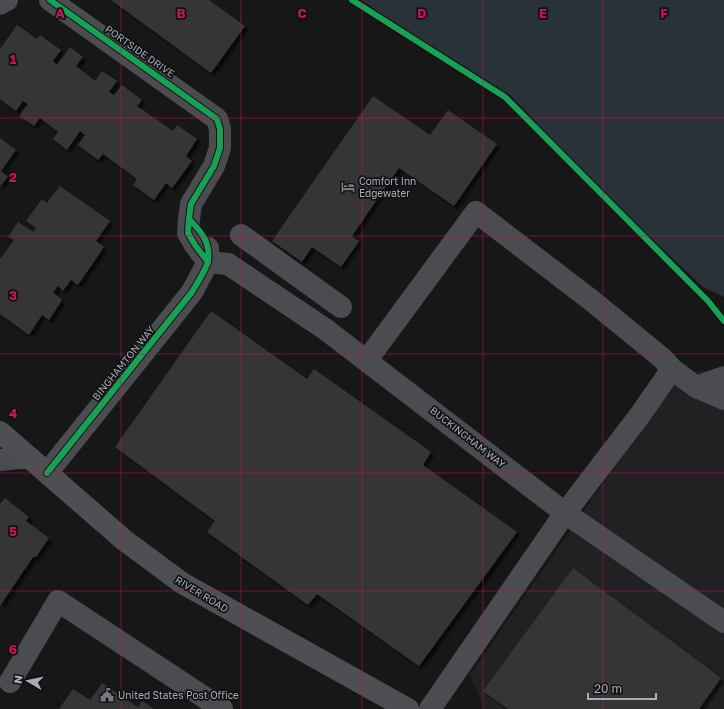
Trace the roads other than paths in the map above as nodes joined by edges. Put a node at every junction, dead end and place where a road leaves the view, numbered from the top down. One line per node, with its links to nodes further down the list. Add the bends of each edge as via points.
1 (7, 0): 3 (street)
2 (50, 0): 5 (street, PORTSIDE DRIVE, via 217,119 220,148 214,166 191,204 189,219 207,243)
3 (0, 4)
4 (242, 235): 6 (street)
5 (208, 262): 7 (street, BUCKINGHAM WAY, via 228,264); 15 (street, BINGHAMTON WAY, via 192,292)
6 (341, 308)
7 (367, 360): 8 (street, via 476,212 591,300); 16 (street, BUCKINGHAM WAY)
8 (672, 369): 10 (street); 16 (street)
9 (724, 377): 10 (street)
10 (696, 387): 11 (street)
11 (724, 399)
12 (0, 432): 13 (main road, RIVER ROAD)
13 (30, 458): 14 (street); 15 (main road, RIVER ROAD)
14 (0, 460)
15 (47, 473): 20 (main road, RIVER ROAD, via 124,540 182,583)
16 (566, 512): 17 (street, BUCKINGHAM WAY); 21 (street)
17 (724, 622)
18 (10, 682): 19 (street, via 58,601)
19 (222, 709)
20 (408, 709)
21 (430, 709)

